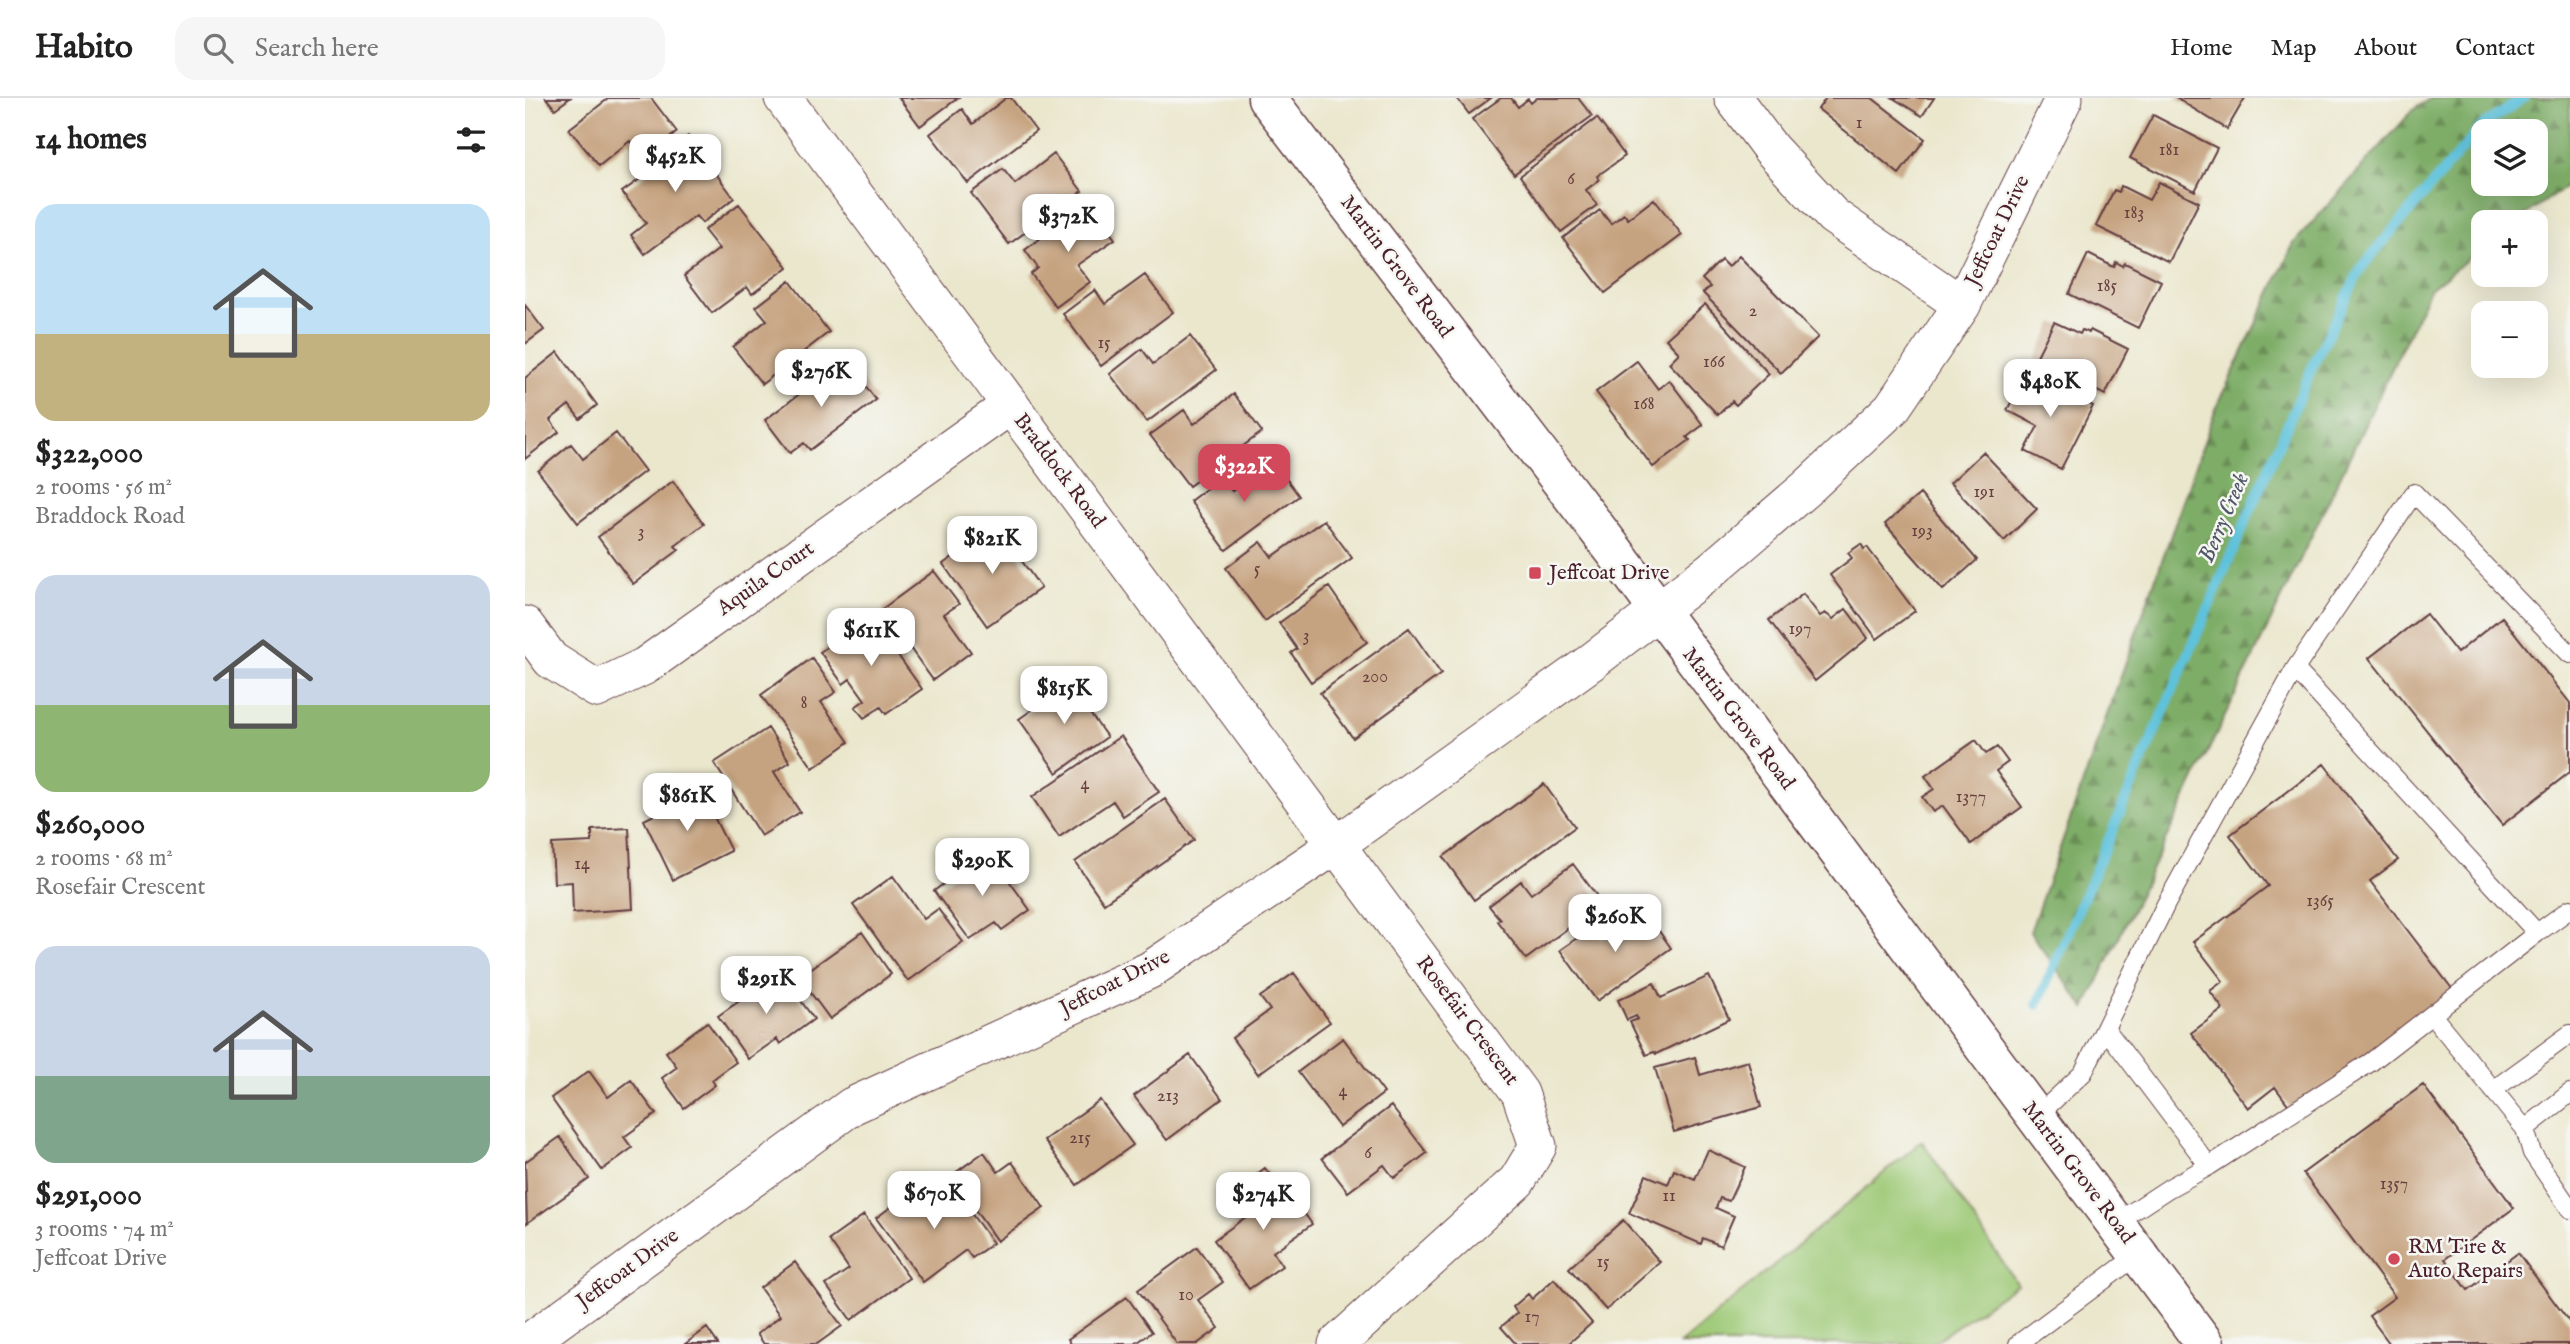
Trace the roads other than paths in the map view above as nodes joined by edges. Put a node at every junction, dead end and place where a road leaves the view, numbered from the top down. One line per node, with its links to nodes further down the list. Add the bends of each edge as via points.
1 (783, 98): 6 (street, Braddock Road)
2 (1267, 98): 7 (main road, Martin Grove Road)
3 (1733, 98): 5 (street, via 1771,149 1833,216)
4 (2064, 98): 5 (street, Jeffcoat Drive)
5 (1962, 306): 7 (street, Jeffcoat Drive, via 1892,408 1809,486)
6 (1010, 405): 8 (street, Aquila Court, via 645,666 597,690 551,660); 11 (street, Braddock Road)
7 (1658, 611): 11 (street, Jeffcoat Drive); 19 (main road, Martin Grove Road)
8 (525, 625)
9 (2570, 653): 10 (lane, via 2414,493)
10 (2295, 669): 13 (lane); 15 (lane, via 2166,904)
11 (1336, 845): 26 (street, Jeffcoat Drive, via 1150,970 852,1106); 27 (street, Rosefair Crescent, via 1520,1093 1538,1146 1517,1181)
12 (2570, 909): 13 (lane)
13 (2537, 933): 14 (lane)
14 (2432, 1015): 17 (lane); 21 (lane, via 2371,1062)
15 (2105, 1028): 19 (lane, via 2083,1073); 21 (lane)
16 (2570, 1034): 17 (lane)
17 (2493, 1090): 20 (lane)
18 (2570, 1093): 20 (lane)
19 (2035, 1118): 23 (main road, Martin Grove Road)
20 (2525, 1129): 22 (lane, via 2532,1153)
21 (2209, 1166): 23 (lane)
22 (2570, 1209)
23 (2115, 1224): 24 (main road, Martin Grove Road)
24 (2139, 1254): 25 (lane); 29 (main road, Martin Grove Road)
25 (2042, 1337): 28 (lane)
26 (526, 1344)
27 (1337, 1344)
28 (2018, 1344)
29 (2205, 1344)

